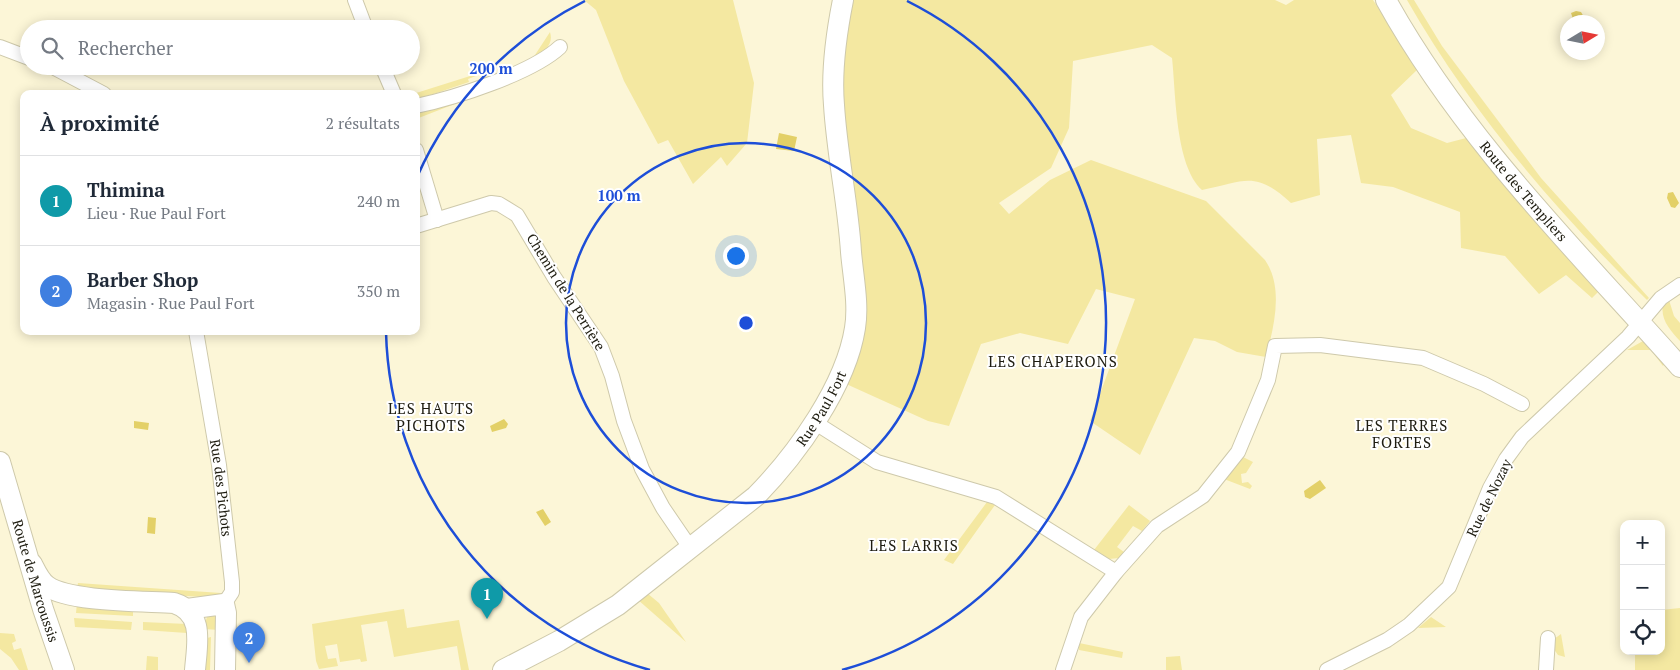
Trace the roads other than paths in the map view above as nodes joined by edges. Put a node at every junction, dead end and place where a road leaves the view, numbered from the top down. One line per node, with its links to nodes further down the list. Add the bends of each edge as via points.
1 (355, 0): 5 (street)
2 (842, 0): 23 (main road, Rue Paul Fort, via 833,66 834,106 850,230 856,326 846,364)
3 (1386, 0): 18 (main road, Route des Templiers, via 1432,74 1498,163 1539,212)
4 (1400, 0): 18 (main road, Route des Templiers, via 1437,60 1534,193)
5 (363, 20)
6 (0, 47): 8 (street)
7 (560, 47): 13 (street, via 532,67)
8 (20, 55)
9 (68, 75): 11 (street)
10 (386, 75): 12 (street)
11 (96, 90)
12 (392, 90)
13 (420, 105)
14 (420, 163): 15 (street)
15 (437, 220): 16 (street, Chemin de la Perrière); 25 (street, Chemin de la Perrière, via 491,203 505,206 517,215 601,347 642,469)
16 (420, 225)
17 (1680, 285): 18 (street, Rue de Nozay, via 1661,298)
18 (1644, 318): 20 (main road, Route des Templiers); 21 (main road, Route des Templiers); 37 (street, Rue de Nozay, via 1602,363 1522,437 1506,458 1448,587 1393,636)
19 (197, 335): 29 (street, Rue des Pichots, via 219,465 232,582 232,592)
20 (1680, 352)
21 (1680, 367)
22 (1522, 404): 27 (street, via 1477,380 1423,358 1320,345 1276,346 1268,380 1238,452 1203,496 1157,526)
23 (814, 422): 25 (main road, Rue Paul Fort, via 773,479); 27 (street, via 877,462 996,497)
24 (0, 462): 26 (main road, Route de Marcoussis)
25 (691, 549): 35 (main road, Rue Paul Fort, via 618,605)
26 (32, 564): 28 (main road, via 47,586); 32 (main road, Route de Marcoussis, via 43,609)
27 (1116, 572): 36 (street, via 1081,618)
28 (74, 596): 30 (main road, via 174,603); 32 (main road, via 58,603 52,614)
29 (224, 604): 30 (main road); 34 (main road)
30 (187, 608): 33 (main road, via 198,631)
31 (1548, 638): 38 (street)
32 (62, 662)
33 (195, 670)
34 (225, 670)
35 (503, 670)
36 (1063, 670)
37 (1327, 670)
38 (1546, 670)

